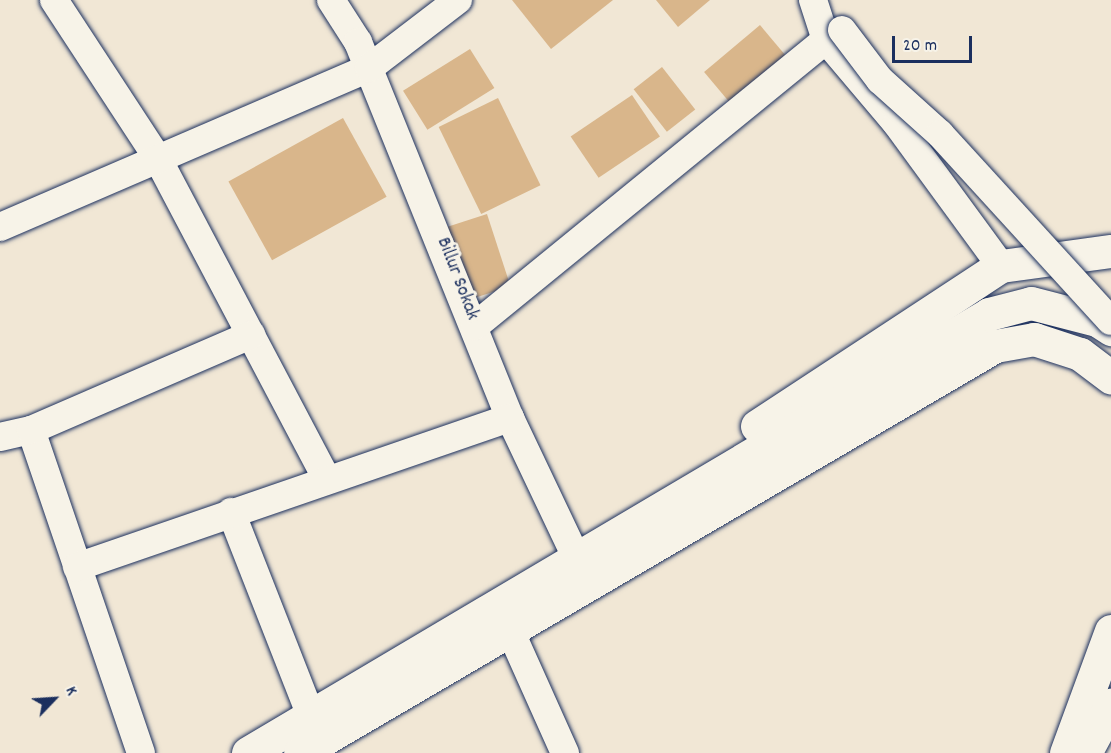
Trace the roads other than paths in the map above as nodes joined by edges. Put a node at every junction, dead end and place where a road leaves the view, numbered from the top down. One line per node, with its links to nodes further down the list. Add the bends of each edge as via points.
1 (54, 0): 7 (street)
2 (331, 0): 6 (street, Billur Sokak)
3 (458, 0): 6 (street)
4 (823, 3): 5 (street)
5 (834, 35): 10 (street); 11 (street, bridge, via 940,134); 12 (street)
6 (369, 68): 7 (street); 12 (street, Billur Sokak)
7 (158, 159): 8 (street); 14 (street)
8 (0, 227)
9 (1111, 251): 10 (main road)
10 (1000, 266): 21 (main road, via 597,531)
11 (1111, 321)
12 (475, 326): 16 (street, Billur Sokak)
13 (1111, 329): 21 (main road, via 1097,320 1031,303 989,314)
14 (251, 335): 17 (street); 19 (street)
15 (1111, 377): 23 (main road, via 1080,354 1034,339 995,346)
16 (510, 418): 19 (street); 21 (street, Billur Sokak)
17 (31, 430): 18 (street); 22 (street)
18 (0, 437)
19 (326, 478): 20 (street)
20 (231, 512): 22 (street); 26 (street)
21 (578, 561): 26 (main road)
22 (78, 567): 28 (street)
23 (509, 628): 26 (main road); 30 (street)
24 (1111, 632): 31 (main road)
25 (1111, 705): 32 (main road)
26 (317, 740): 29 (main road)
27 (1111, 744): 33 (main road)
28 (141, 753)
29 (248, 753)
30 (566, 753)
31 (1066, 753)
32 (1085, 753)
33 (1106, 753)

